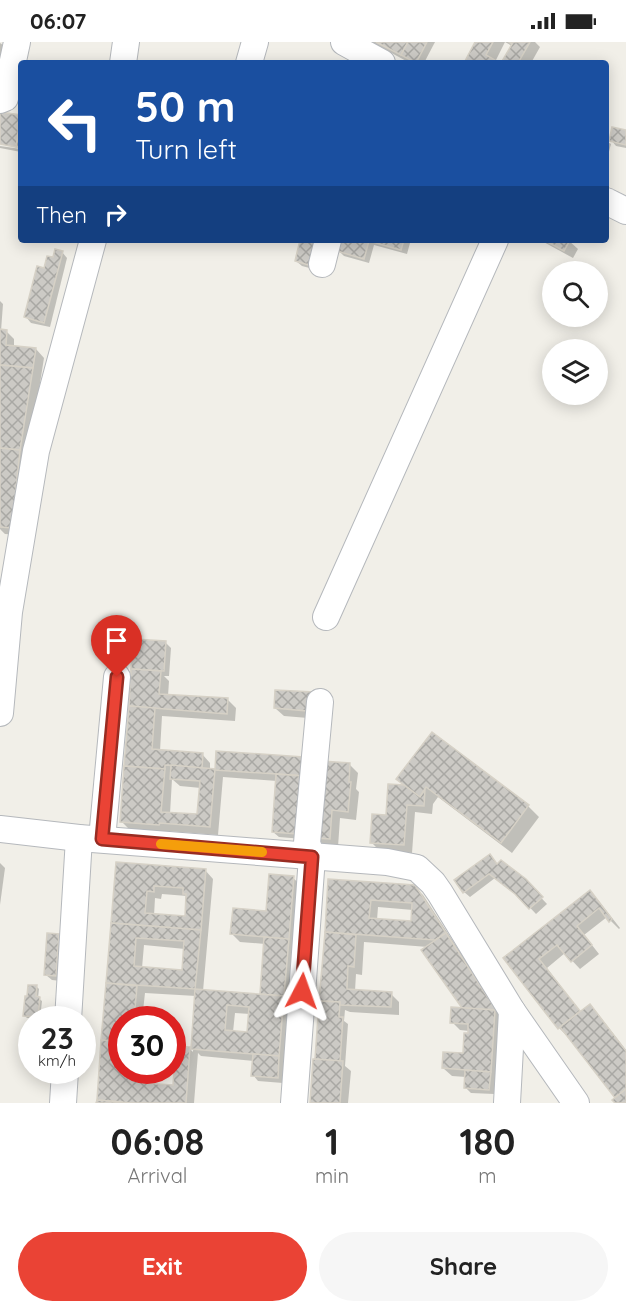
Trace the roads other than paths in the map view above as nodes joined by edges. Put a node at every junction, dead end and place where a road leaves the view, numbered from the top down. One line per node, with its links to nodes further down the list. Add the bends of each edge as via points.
1 (16, 42): 8 (street, via 5,98)
2 (126, 42): 5 (street)
3 (255, 42): 6 (street)
4 (344, 42): 7 (street)
5 (123, 60)
6 (250, 60)
7 (376, 60)
8 (0, 100)
9 (609, 202): 10 (street)
10 (626, 211)
11 (92, 243): 16 (street, via 36,451 9,612)
12 (494, 243): 13 (street)
13 (326, 617)
14 (117, 677): 18 (street)
15 (320, 702): 19 (street, via 307,843)
16 (0, 712)
17 (0, 829): 18 (street)
18 (91, 838): 19 (street); 20 (street)
19 (312, 857): 21 (street, via 417,868 440,893); 24 (street)
20 (70, 1006)
21 (512, 1011): 25 (street); 26 (street)
22 (64, 1084): 23 (street)
23 (63, 1103)
24 (294, 1103)
25 (507, 1103)
26 (576, 1103)

